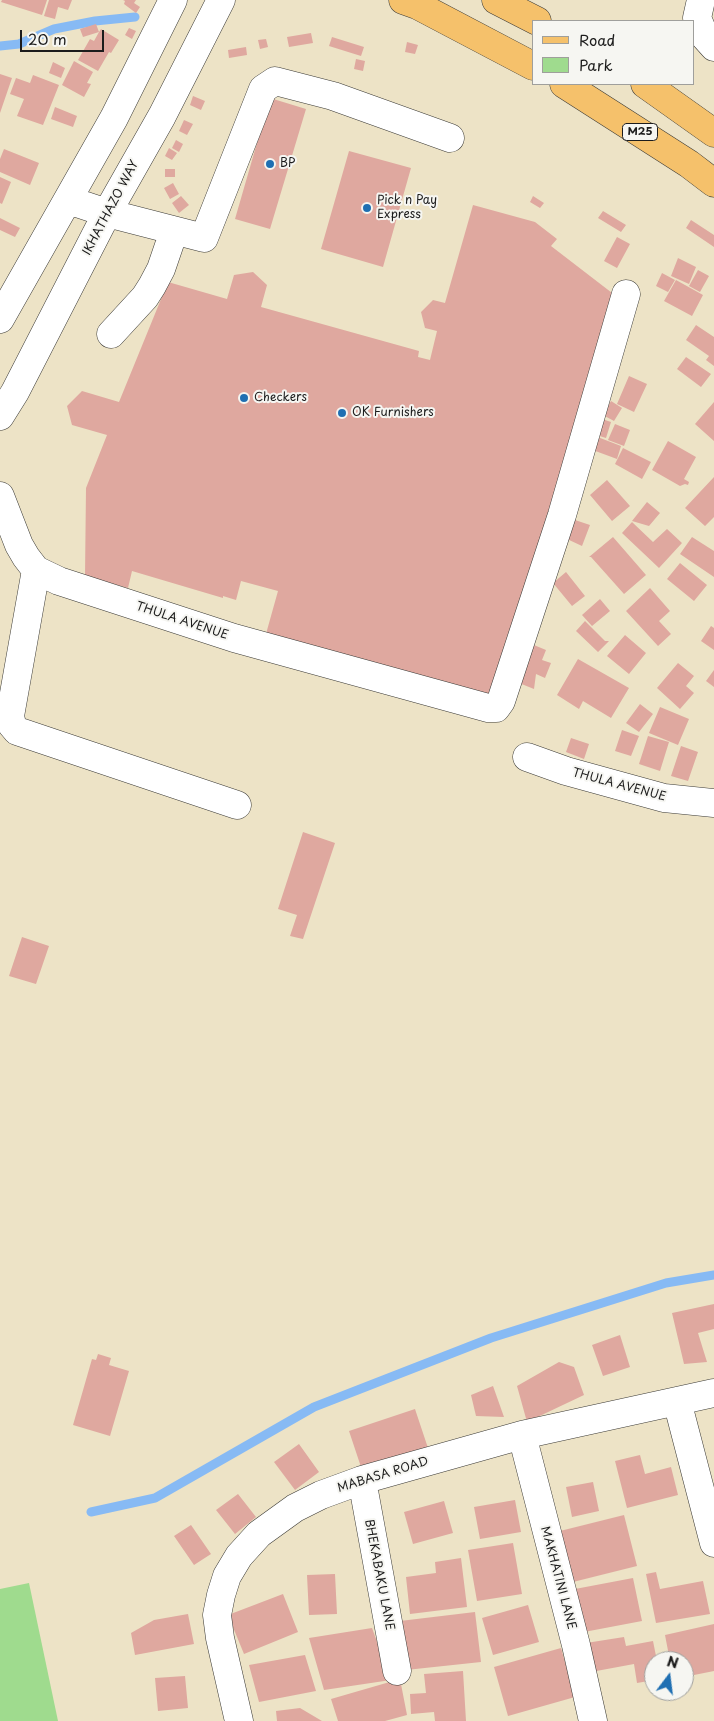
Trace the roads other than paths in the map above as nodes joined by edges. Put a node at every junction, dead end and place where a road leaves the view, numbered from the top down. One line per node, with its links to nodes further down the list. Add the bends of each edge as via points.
1 (173, 0): 14 (street, via 114,118)
2 (221, 0): 15 (street, IKHATHAZO WAY, via 162,116)
3 (403, 0): 8 (main road)
4 (496, 0): 6 (main road)
5 (701, 0): 7 (street, via 697,18 705,37)
6 (535, 20)
7 (714, 47)
8 (532, 65)
9 (566, 85): 13 (main road, M25)
10 (646, 85): 11 (main road)
11 (714, 133)
12 (450, 138): 16 (street, via 333,96 274,81 263,89 204,238)
13 (714, 183)
14 (68, 200): 15 (street); 18 (street)
15 (107, 213): 16 (street); 20 (street, IKHATHAZO WAY)
16 (174, 230): 19 (street, via 152,286)
17 (626, 294): 22 (street, THULA AVENUE, via 562,515 496,708 410,688 234,638 60,582)
18 (0, 319)
19 (111, 334)
20 (0, 416)
21 (0, 496): 22 (street, THULA AVENUE, via 20,545)
22 (36, 570): 25 (street, via 10,716 17,731)
23 (526, 757): 24 (street, THULA AVENUE, via 664,798)
24 (714, 803)
25 (237, 805)
26 (714, 1393): 27 (street, MABASA ROAD)
27 (677, 1401): 28 (street, MABASA ROAD); 30 (street)
28 (522, 1435): 29 (street, MABASA ROAD); 33 (street, MAKHATINI LANE)
29 (362, 1480): 31 (street, BHEKABAKU LANE); 32 (street, MABASA ROAD, via 295,1508 258,1534 227,1576 217,1615)
30 (714, 1543)
31 (397, 1670)
32 (239, 1721)
33 (593, 1721)

